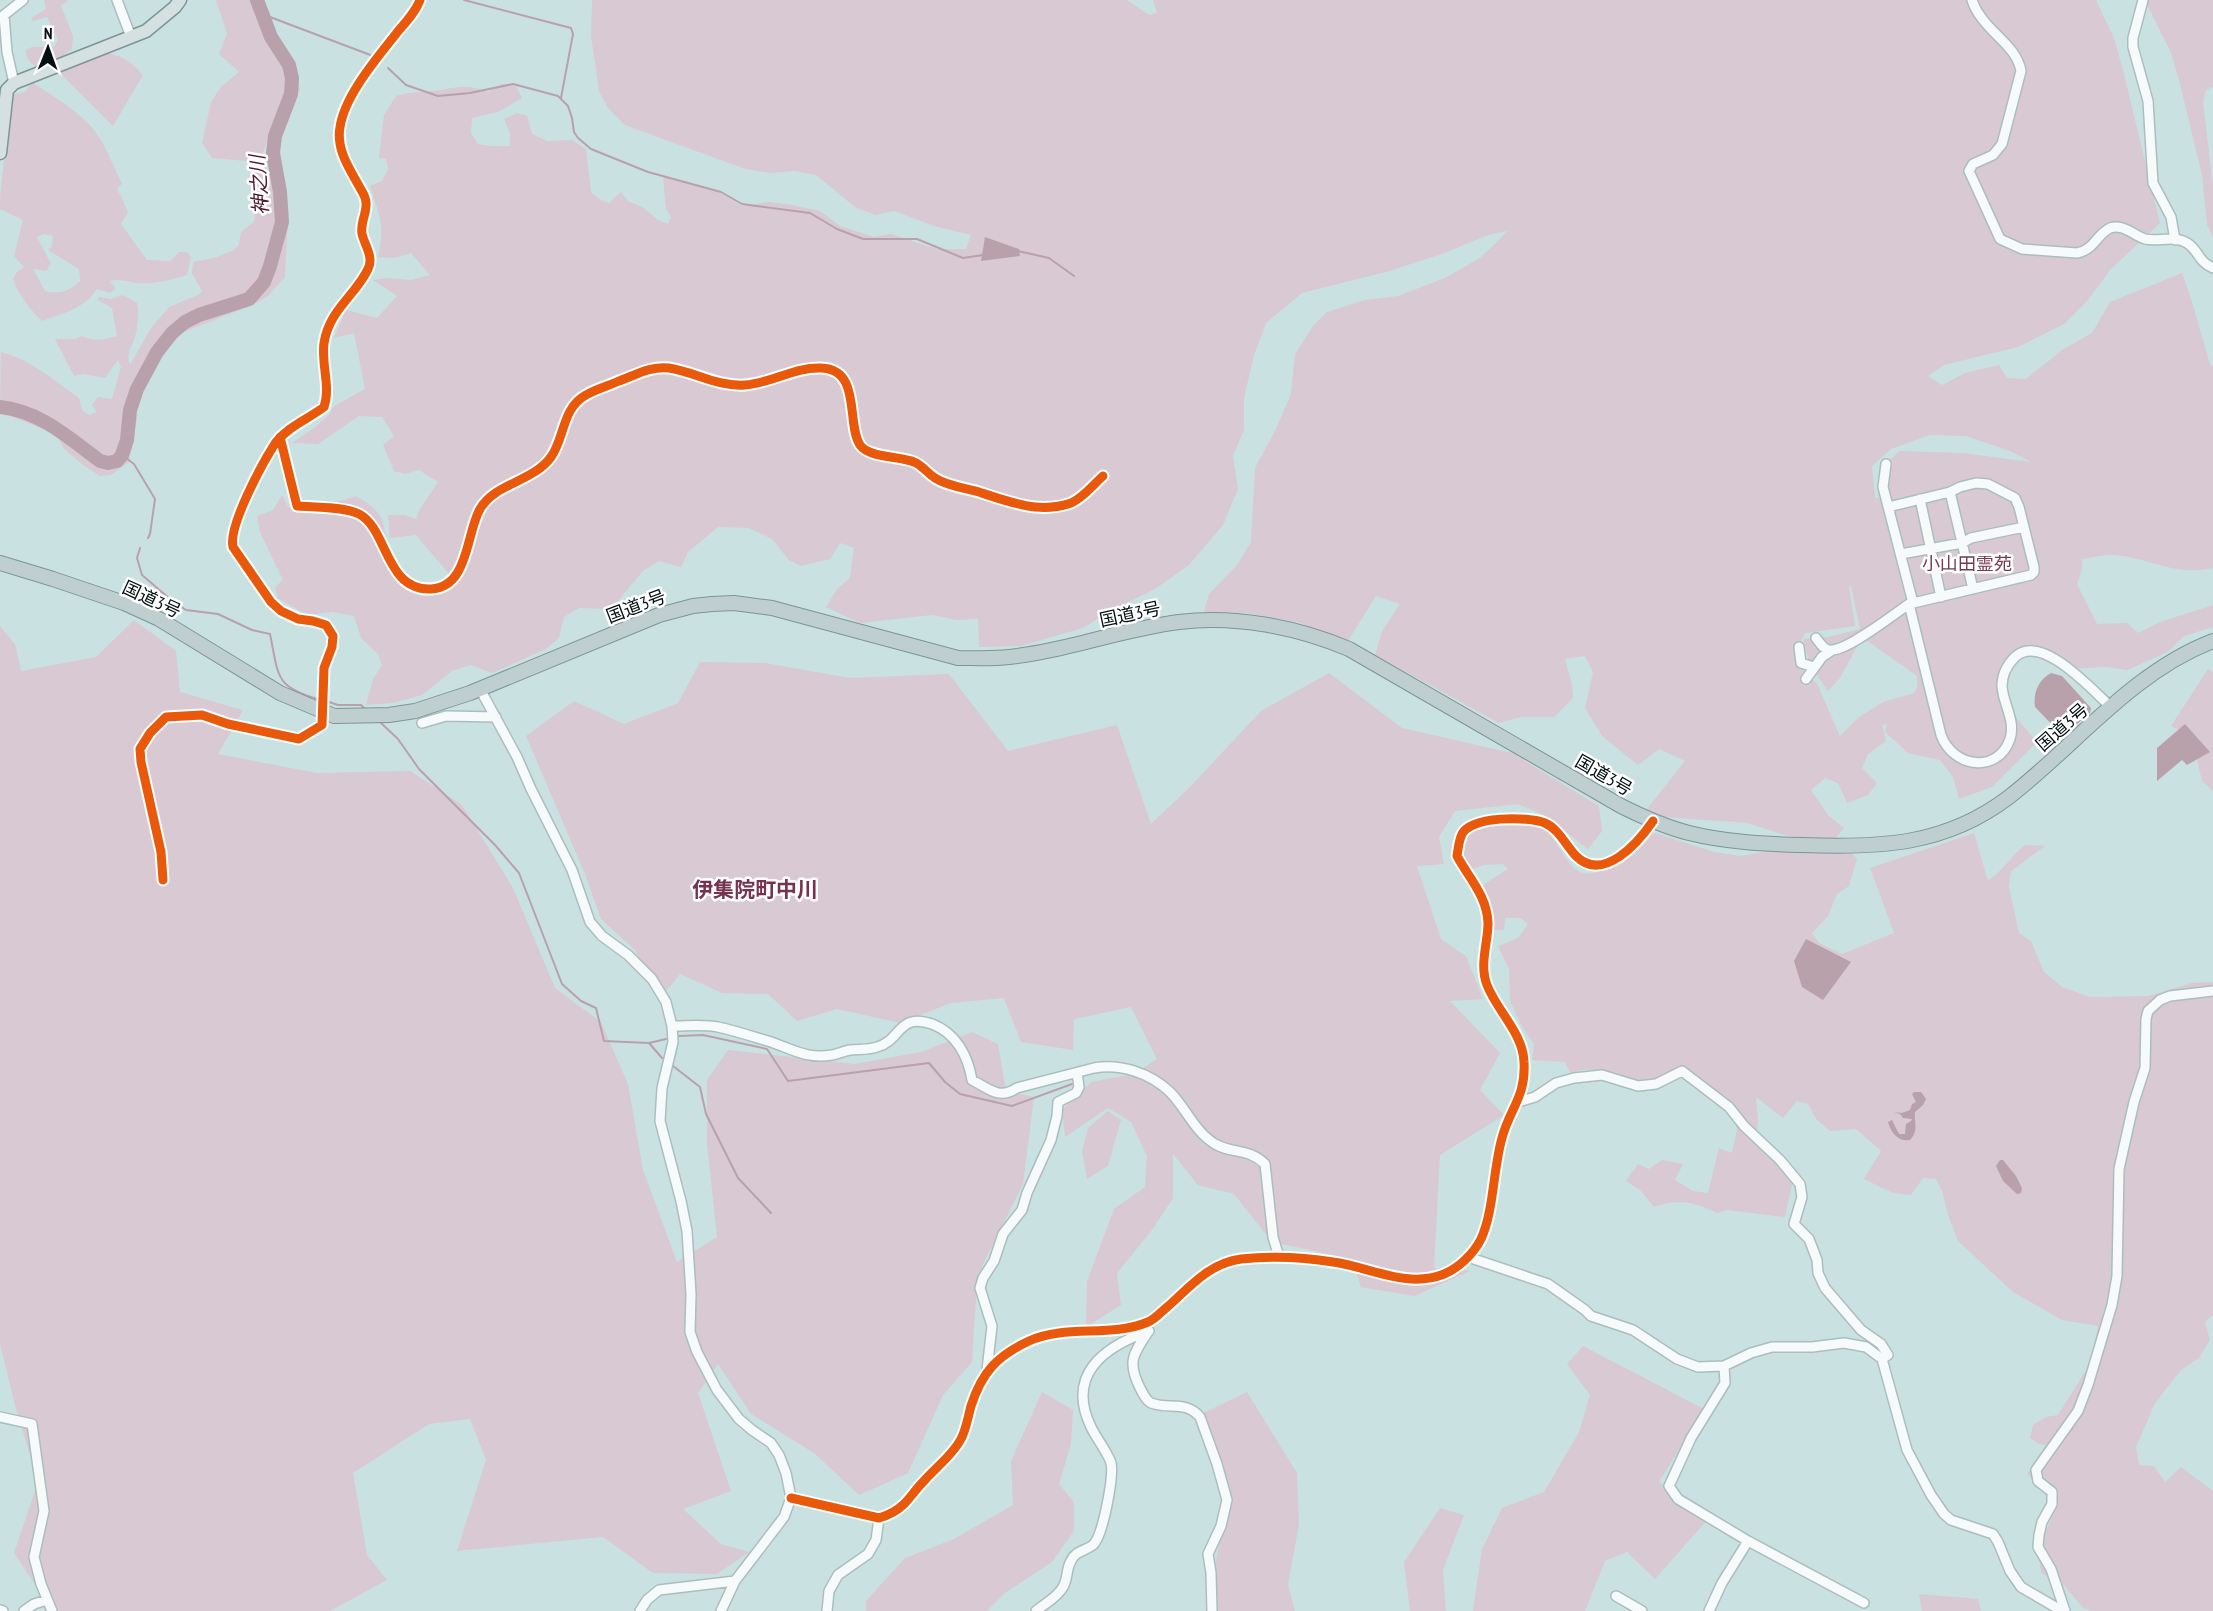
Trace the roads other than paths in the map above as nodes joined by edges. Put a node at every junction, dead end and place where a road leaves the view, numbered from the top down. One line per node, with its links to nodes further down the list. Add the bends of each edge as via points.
1 (23, 0): 8 (street, via 4,15)
2 (117, 0): 7 (street)
3 (180, 0): 7 (main road, via 155,25)
4 (420, 0): 12 (street, via 356,89 343,114 339,144 366,198 362,233 370,267 342,303 324,342 324,407)
5 (1972, 0): 10 (street, via 1980,17 2014,55 2021,71 2002,144 1969,171 2000,239 2022,249 2077,253 2116,227 2143,238)
6 (2143, 0): 10 (street, via 2133,47 2148,101 2153,183 2171,218)
7 (131, 37): 8 (main road)
8 (14, 83): 9 (main road, via 7,90)
9 (0, 153)
10 (2175, 240): 11 (street, via 2188,243 2202,263)
11 (2213, 268)
12 (280, 437): 14 (street, via 297,506 361,514 396,571 418,588 434,589 446,585 462,564 481,507 494,494 530,475 550,458 575,403 599,388 649,369 670,368 725,384 744,385 804,367 826,368 843,379 849,389 860,444 868,451 909,460 935,478 998,499 1033,507 1069,503); 33 (street, via 237,518 231,541 276,606 290,616 326,625 333,636 324,668)
13 (1886, 464): 17 (street, via 1883,487)
14 (1103, 476)
15 (1950, 492): 16 (street); 18 (street, via 1976,483 1988,484 2015,498); 19 (street)
16 (1920, 500): 17 (street); 20 (street)
17 (1888, 507): 21 (street)
18 (2024, 526): 19 (street); 23 (street, via 2034,572)
19 (1962, 543): 20 (street); 23 (street)
20 (1930, 549): 21 (street); 24 (street)
21 (1901, 554): 25 (street)
22 (0, 563): 33 (highway, 国道3号, via 84,589 159,619 280,693)
23 (1973, 589): 24 (street)
24 (1941, 597): 25 (street)
25 (1911, 604): 29 (street, via 1850,645); 34 (street, via 1941,735 1945,746 1962,760 1972,763 1996,757 2010,739 2003,679 2006,669 2022,652 2042,651 2054,658)
26 (1816, 638): 29 (street)
27 (2213, 641): 34 (highway, 国道3号, via 2165,664)
28 (1799, 647): 30 (street, via 1801,663)
29 (1831, 651): 30 (street)
30 (1814, 668): 31 (street)
31 (1806, 679)
32 (480, 689): 33 (highway, 国道3号, via 415,711 389,715 334,716); 35 (street); 37 (highway, 国道3号, via 659,615 712,604 772,608 958,657 987,658 1024,655 1182,621 1247,622 1325,639 1349,649)
33 (323, 704): 38 (street, via 322,725 299,740 202,715 166,717 150,733 140,749 141,762)
34 (2111, 708): 37 (highway, 国道3号, via 2007,799 1969,821 1924,839 1871,847 1773,844 1689,833)
35 (496, 717): 36 (street, via 446,716); 40 (street, via 572,870 590,922 652,980 666,1002)
36 (422, 723)
37 (1653, 822): 42 (street, via 1629,850 1599,866 1585,864 1546,824 1525,818 1494,819 1462,833 1457,856 1475,883 1488,923 1483,963 1486,983 1514,1031 1524,1059 1524,1082)
38 (163, 880)
39 (2213, 991): 67 (street, via 2170,996 2148,1011 2145,1068 2119,1169 2117,1276 2112,1305 2078,1411 2036,1470 2038,1481 2052,1492 2038,1547 2051,1569)
40 (672, 1026): 41 (street, via 716,1027 807,1056 879,1047 901,1027 916,1020 947,1031 969,1063 972,1080 998,1094); 51 (street, via 660,1121 687,1231 690,1332 717,1390 739,1419 771,1443 779,1455)
41 (1077, 1073): 43 (street, via 1106,1065 1123,1066 1169,1091 1200,1132 1217,1145 1258,1157 1267,1171 1273,1237); 49 (street, via 1079,1087 1076,1093 1058,1102 1051,1140 1022,1210 1003,1234 983,1278 981,1294 992,1326)
42 (1518, 1102): 44 (street, via 1502,1137 1481,1239); 47 (street, via 1574,1078 1602,1075 1638,1086 1656,1084 1682,1071 1729,1107 1800,1184 1802,1197 1794,1224 1809,1239 1825,1288 1861,1330 1881,1344 1888,1355)
43 (1279, 1257): 44 (street, via 1332,1261 1404,1279 1425,1280 1457,1268); 45 (street, via 1222,1263)
44 (1468, 1257): 48 (street, via 1548,1284 1591,1316 1633,1330 1683,1362 1706,1368)
45 (1151, 1321): 46 (street); 49 (street, via 1133,1327 1055,1333 1006,1352)
46 (1149, 1331): 63 (street, via 1106,1351 1091,1367 1082,1385 1082,1406 1111,1461 1112,1476 1100,1536 1093,1545 1077,1553 1063,1587); 64 (street, via 1133,1354 1133,1375 1152,1403 1188,1407 1200,1417 1227,1500 1208,1554)
47 (1882, 1359): 48 (street, via 1866,1347 1844,1343 1772,1347); 67 (street, via 1907,1450 1930,1495 1952,1520 1993,1534 2021,1587)
48 (1724, 1366): 53 (street, via 1725,1383 1691,1438 1669,1486 1678,1499)
49 (987, 1370): 52 (street, via 977,1387 961,1438 948,1456 904,1504)
50 (0, 1417): 56 (street, via 32,1424 44,1510 34,1557)
51 (791, 1498): 52 (street); 54 (street, via 784,1517)
52 (879, 1518): 62 (street, via 876,1540 868,1554 838,1575 829,1591)
53 (1748, 1541): 57 (street); 66 (street)
54 (735, 1581): 60 (street, via 659,1590); 61 (street)
55 (1616, 1596): 65 (street)
56 (47, 1600): 58 (street); 59 (street)
57 (1864, 1603)
58 (24, 1611)
59 (52, 1611)
60 (640, 1611)
61 (721, 1611)
62 (827, 1611)
63 (1036, 1611)
64 (1212, 1611)
65 (1642, 1611)
66 (1708, 1611)
67 (2063, 1611)

